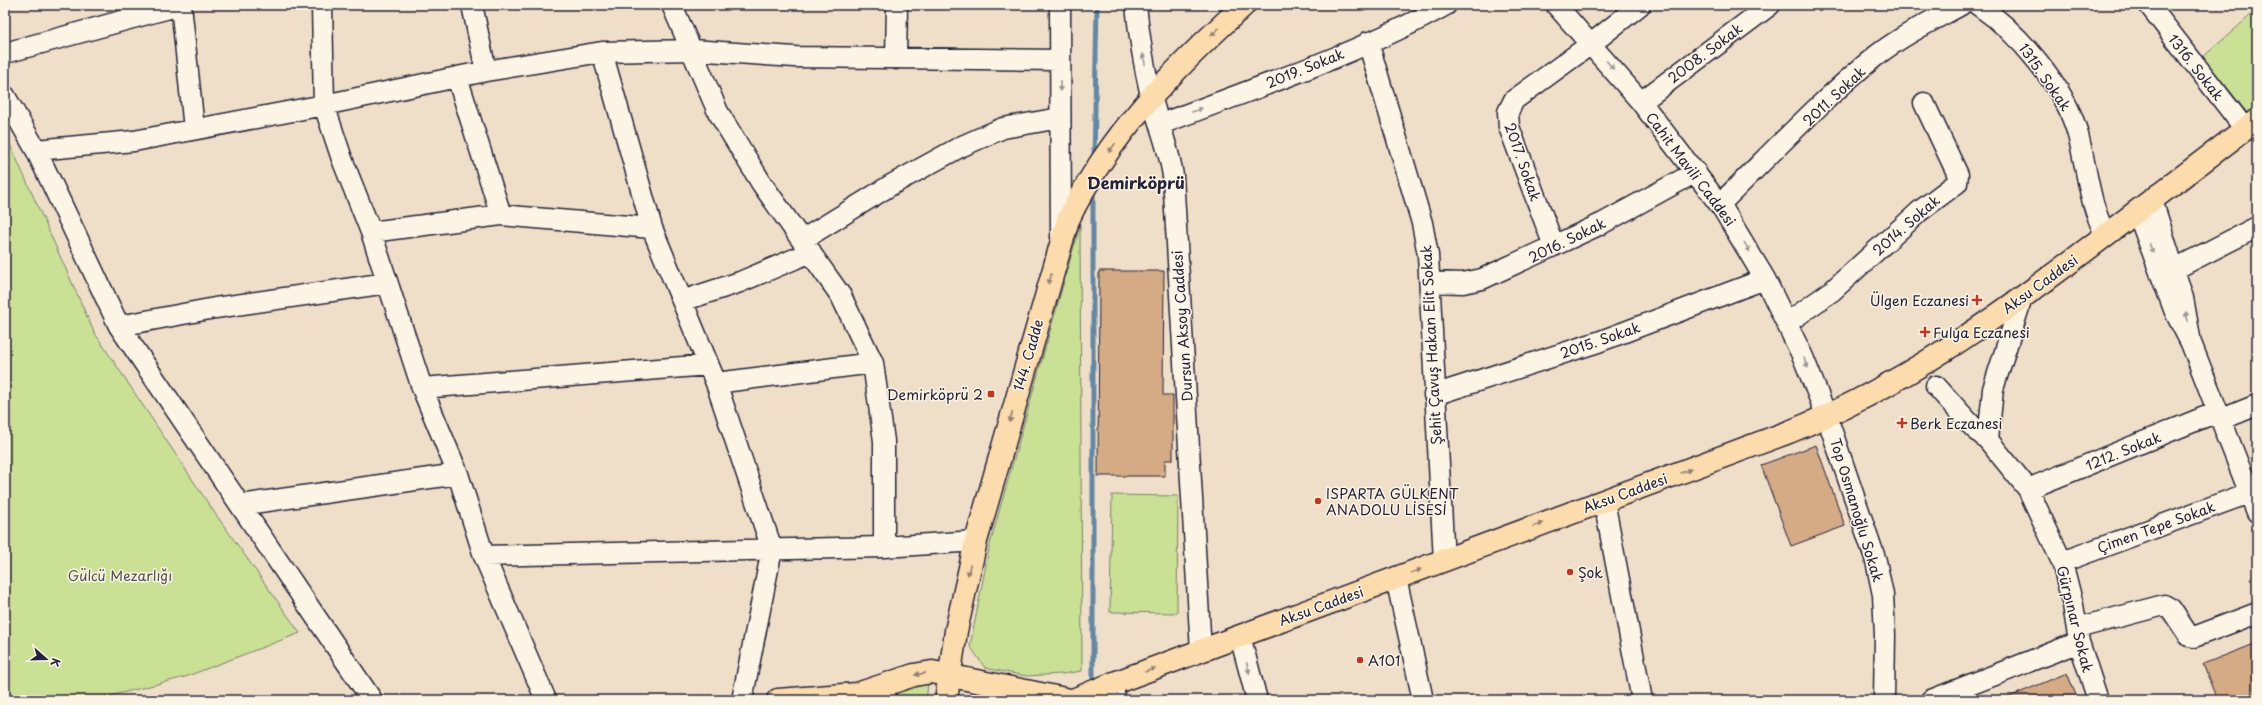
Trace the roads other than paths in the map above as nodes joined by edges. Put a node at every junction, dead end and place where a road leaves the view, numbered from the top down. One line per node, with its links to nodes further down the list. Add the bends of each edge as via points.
1 (181, 5): 20 (street); 33 (street)
2 (322, 5): 29 (street)
3 (472, 5): 23 (street)
4 (672, 5): 18 (street)
5 (897, 5): 21 (street)
6 (1060, 5): 22 (street, 144. Cadde)
7 (1136, 5): 26 (street, Dursun Aksoy Caddesi, one-way to 7, via 1142,54)
8 (1244, 5): 26 (main road, one-way to 26, via 1175,71)
9 (1446, 5): 16 (street, 2019. Sokak)
10 (1556, 5): 17 (street, Cahit Mavili Caddesi)
11 (1640, 5): 17 (street, 2017. Sokak)
12 (1770, 5): 27 (street, 2008. Sokak)
13 (1961, 5): 36 (street, 2011. Sokak, via 1902,38 1878,55 1845,83)
14 (1978, 5): 42 (street, 1315. Sokak, via 2016,36 2065,102 2074,123 2090,188)
15 (2149, 5): 32 (street, 1316. Sokak)
16 (1368, 42): 31 (street, 2019. Sokak, one-way to 16); 48 (street, Şehit Çavuş Hakan Elit Sokak, via 1422,223)
17 (1591, 44): 27 (street, Cahit Mavili Caddesi, one-way to 27); 45 (street, 2017. Sokak, via 1514,100 1508,112 1509,127)
18 (692, 50): 19 (street); 21 (street, via 795,57); 44 (street, via 718,112 762,184)
19 (602, 52): 23 (street); 40 (street)
20 (5, 53)
21 (896, 59): 22 (street)
22 (1060, 60): 30 (street, 144. Cadde, one-way to 30)
23 (486, 71): 24 (street)
24 (457, 77): 29 (street); 38 (street)
25 (5, 96): 34 (street)
26 (1152, 97): 31 (street, Dursun Aksoy Caddesi); 43 (main road, one-way to 43, via 1104,160 1078,200)
27 (1641, 102): 35 (street, Cahit Mavili Caddesi)
28 (1924, 103): 52 (street, 2014. Sokak, via 1958,175 1957,183 1915,216 1832,291)
29 (324, 105): 33 (street); 41 (street)
30 (1060, 118): 43 (street, 144. Cadde); 44 (street, via 1003,128 960,147 891,185)
31 (1161, 124): 79 (street, Dursun Aksoy Caddesi, via 1173,176)
32 (2251, 124): 37 (main road, Aksu Caddesi)
33 (194, 129): 34 (street, via 134,141)
34 (36, 150): 53 (street)
35 (1696, 172): 36 (street, Cahit Mavili Caddesi); 45 (street, 2016. Sokak, via 1603,223)
36 (1720, 204): 47 (street, Cahit Mavili Caddesi, one-way to 47)
37 (2144, 206): 42 (main road, Aksu Caddesi); 46 (street)
38 (501, 215): 40 (street); 41 (street)
39 (2257, 227): 46 (street)
40 (652, 228): 51 (street)
41 (370, 232): 49 (street)
42 (2106, 235): 50 (main road, Aksu Caddesi)
43 (1061, 241): 69 (main road, 144. Cadde, one-way to 69)
44 (806, 246): 51 (street, via 740,282); 54 (street, via 841,296)
45 (1554, 246): 48 (street, 2016. Sokak, via 1476,281)
46 (2167, 272): 61 (street, via 2177,316 2191,343)
47 (1765, 279): 52 (street, Cahit Mavili Caddesi); 59 (street, 2015. Sokak, via 1598,342)
48 (1430, 282): 59 (street, Şehit Çavuş Hakan Elit Sokak)
49 (387, 283): 53 (street, via 215,308); 58 (street)
50 (2022, 298): 62 (main road, Aksu Caddesi, via 1902,378); 63 (street, via 1993,389)
51 (682, 301): 55 (street)
52 (1787, 323): 62 (street, Cahit Mavili Caddesi, one-way to 62)
53 (119, 326): 68 (street)
54 (873, 363): 56 (street); 70 (street, via 884,441)
55 (708, 364): 56 (street); 58 (street)
56 (716, 383): 71 (street)
57 (1936, 386): 63 (street, Gürpınar Sokak)
58 (422, 388): 64 (street)
59 (1434, 395): 73 (street, Şehit Çavuş Hakan Elit Sokak)
60 (2257, 405): 61 (street)
61 (2219, 416): 65 (street, 1212. Sokak); 66 (street)
62 (1827, 417): 67 (main road, Aksu Caddesi, one-way to 62); 95 (street, Top Osmanoğlu Sokak, via 1876,561 1883,595)
63 (1988, 440): 65 (street, Gürpınar Sokak)
64 (458, 474): 68 (street); 72 (street)
65 (2028, 489): 74 (street, Gürpınar Sokak)
66 (2254, 500): 74 (street, Çimen Tepe Sokak)
67 (1604, 501): 73 (main road, Aksu Caddesi, one-way to 67); 94 (street)
68 (240, 505): 84 (street)
69 (976, 541): 70 (street); 80 (main road, 144. Cadde, one-way to 80)
70 (884, 547): 71 (street)
71 (772, 549): 72 (street); 86 (street)
72 (484, 556): 85 (street)
73 (1444, 561): 75 (main road, Aksu Caddesi, one-way to 73)
74 (2062, 562): 77 (street, Gürpınar Sokak)
75 (1396, 578): 78 (main road, Aksu Caddesi); 93 (street)
76 (2257, 613): 77 (street, via 2194,637 2189,636 2171,609 2164,605)
77 (2078, 635): 96 (street); 97 (street, Gürpınar Sokak)
78 (1240, 636): 79 (main road, Aksu Caddesi); 92 (street, one-way to 92)
79 (1201, 651): 82 (main road, Aksu Caddesi, one-way to 79)
80 (949, 674): 81 (main road); 83 (main road, one-way to 83, via 923,673); 89 (main road, 144. Cadde)
81 (986, 683): 89 (main road, via 964,685); 90 (main road, via 996,688); 91 (main road)
82 (1114, 692): 91 (main road, Aksu Caddesi)
83 (864, 696): 87 (main road); 88 (main road)
84 (372, 700)
85 (546, 700)
86 (742, 700)
87 (778, 700)
88 (886, 700)
89 (947, 700)
90 (1007, 700)
91 (1072, 700)
92 (1257, 700)
93 (1423, 700)
94 (1642, 700)
95 (1884, 700)
96 (1931, 700)
97 (2098, 700)

